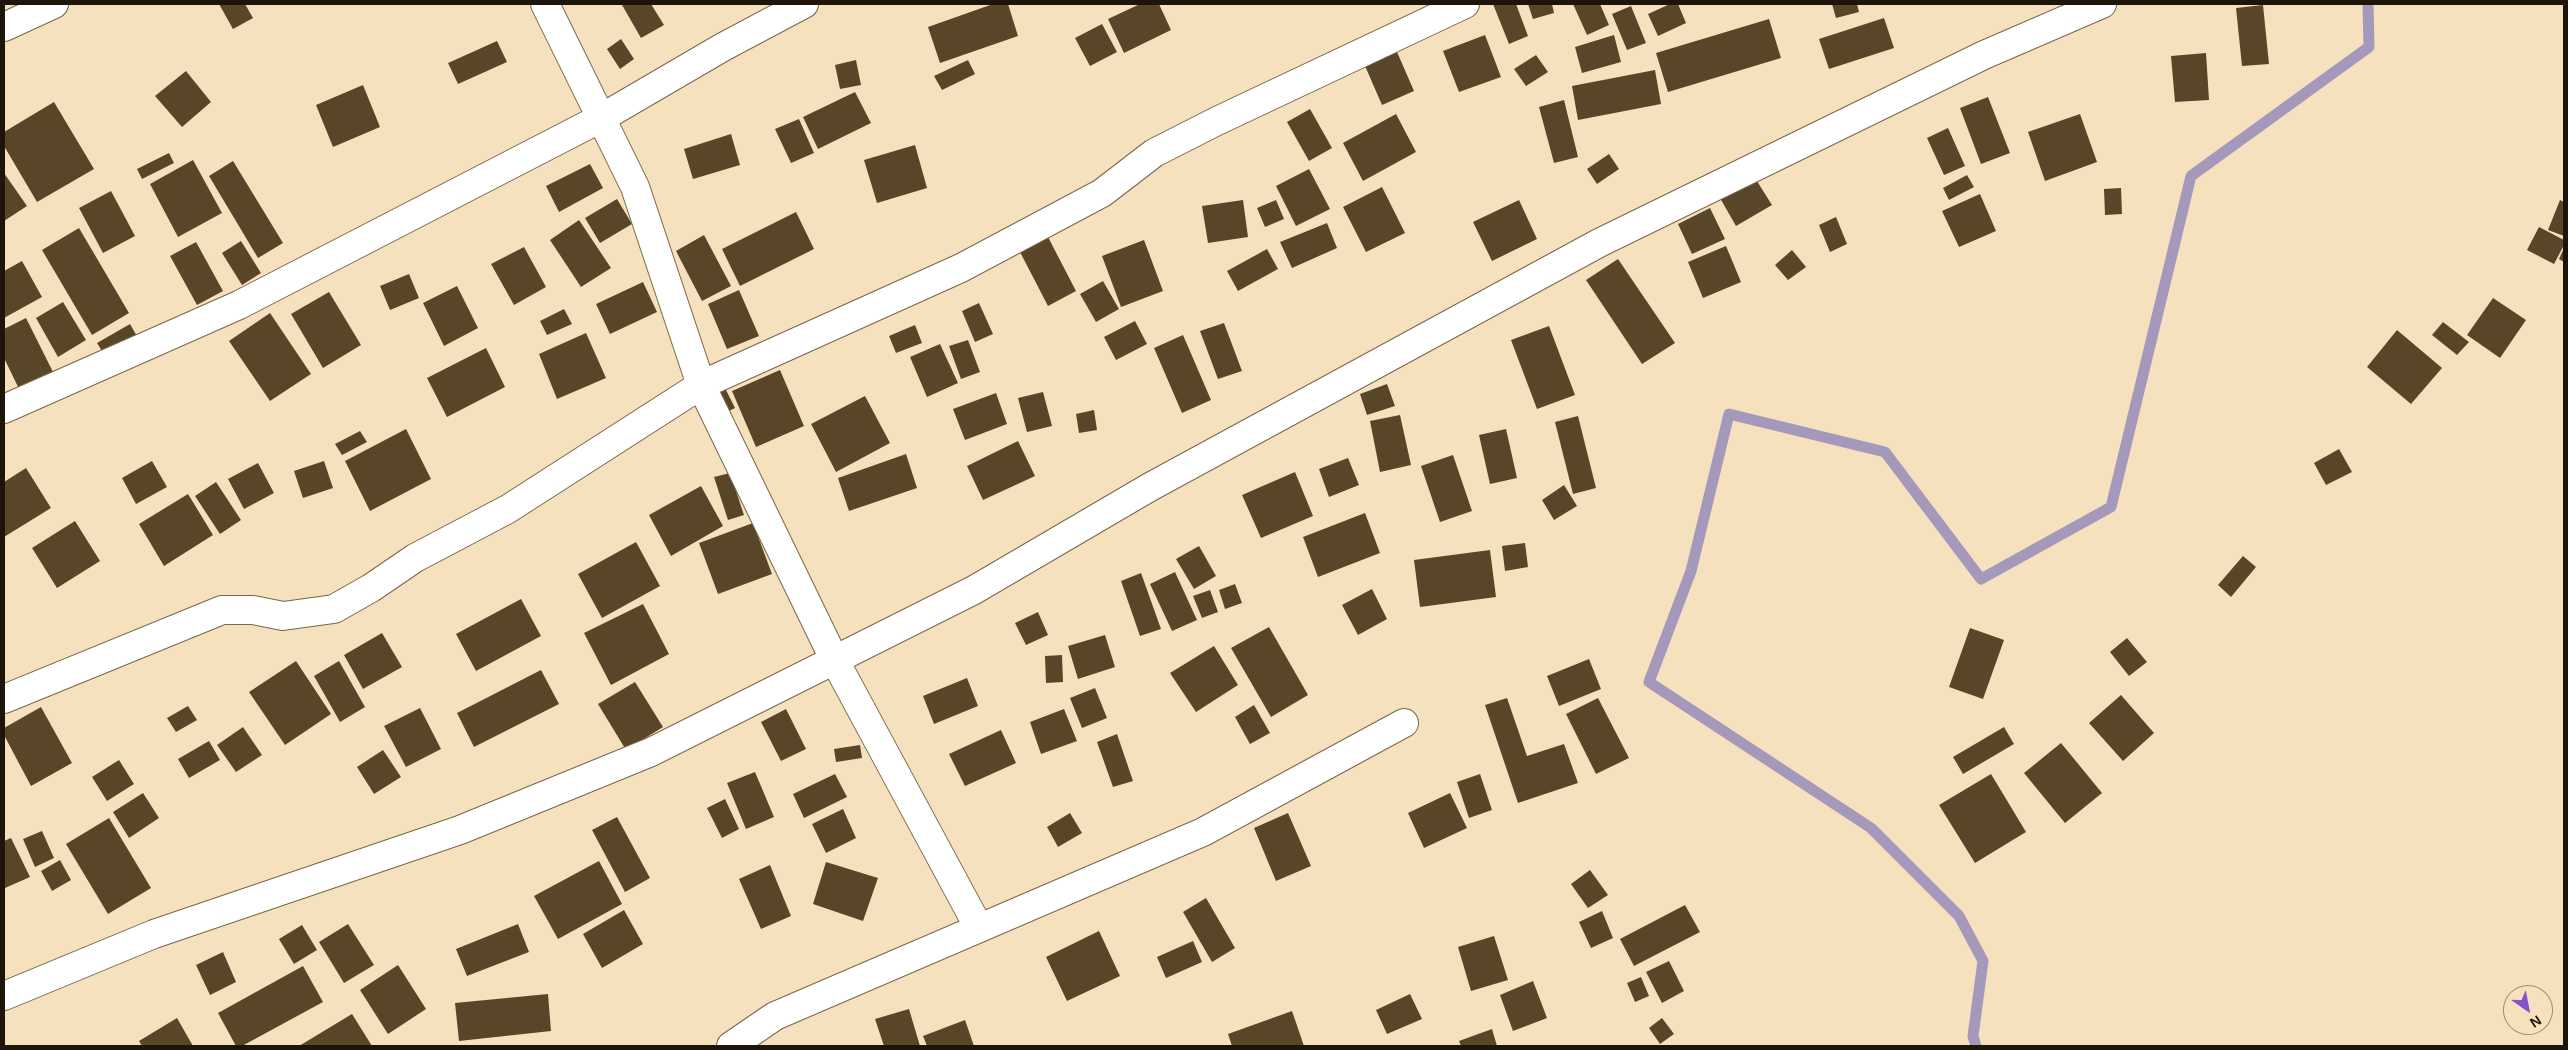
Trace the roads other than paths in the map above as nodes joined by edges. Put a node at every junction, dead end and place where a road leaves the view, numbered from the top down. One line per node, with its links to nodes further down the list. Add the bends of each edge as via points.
1 (54, 4): 6 (street)
2 (545, 4): 7 (street)
3 (804, 4): 7 (street)
4 (1465, 4): 8 (street, via 1154,153 1102,194 961,268)
5 (2102, 4): 10 (street, via 1984,54 1600,243 1150,487 974,590)
6 (4, 27)
7 (603, 117): 8 (street, via 635,186); 9 (street, via 239,305)
8 (702, 385): 10 (street); 11 (street, via 508,509 415,558 334,609 283,616 253,610 222,610)
9 (4, 409)
10 (834, 659): 13 (street); 14 (street, via 651,752 460,830 154,934)
11 (4, 699)
12 (1404, 723): 13 (street, via 1203,832)
13 (979, 928): 15 (street, via 775,1016)
14 (4, 996)
15 (731, 1046)

